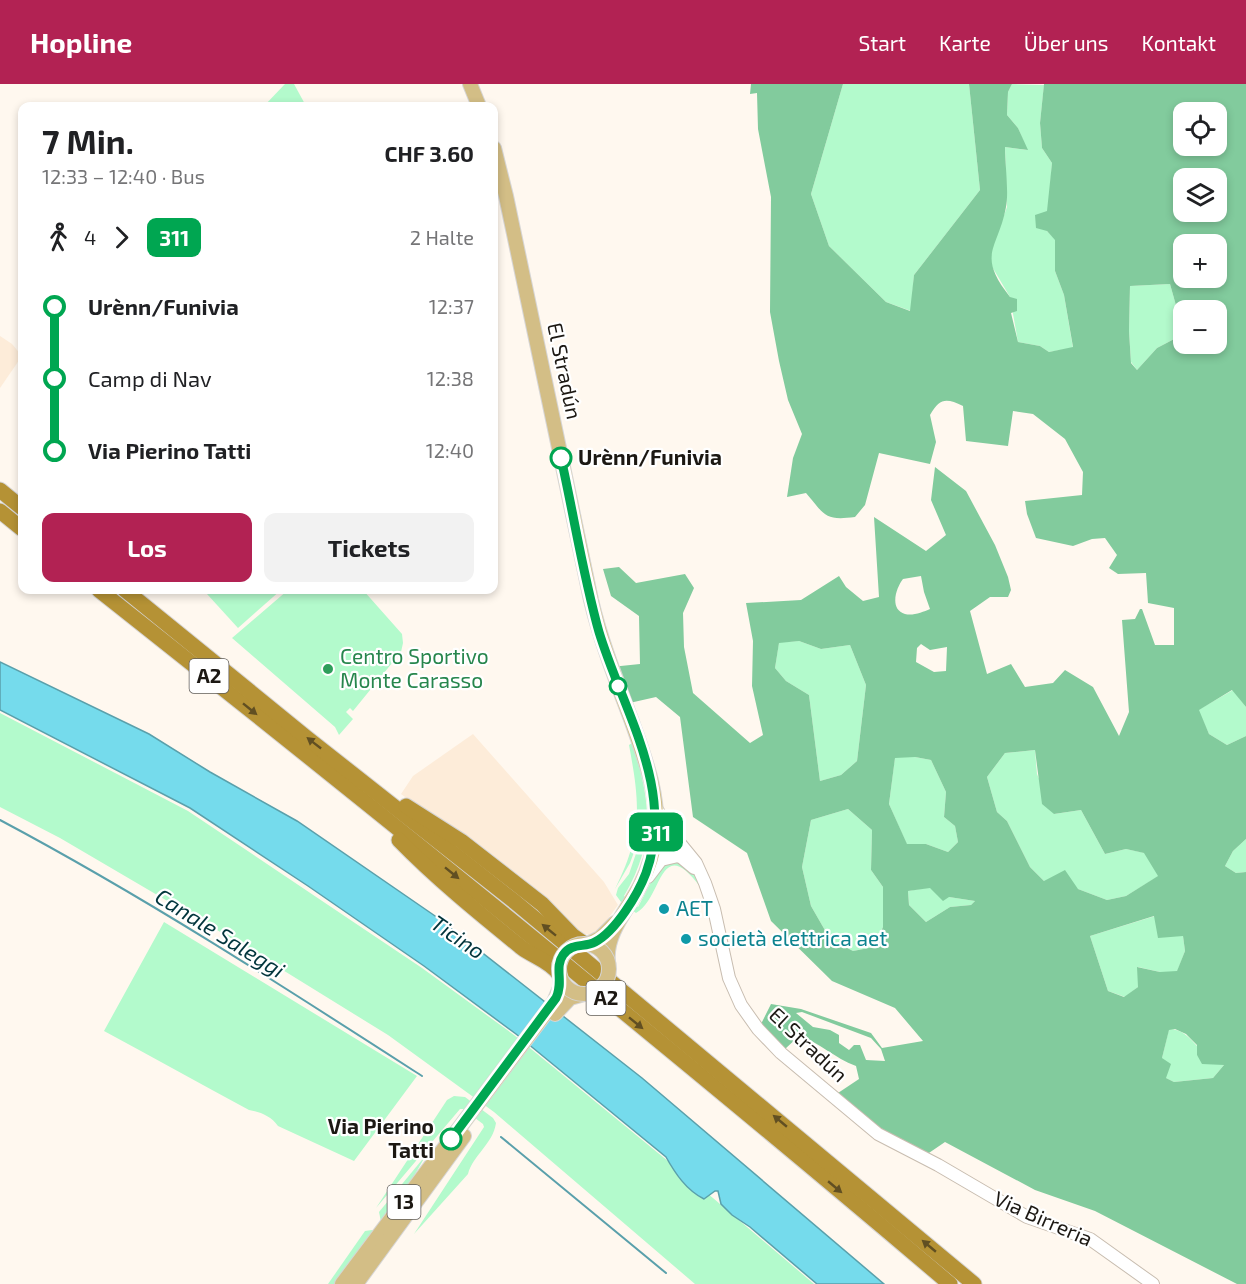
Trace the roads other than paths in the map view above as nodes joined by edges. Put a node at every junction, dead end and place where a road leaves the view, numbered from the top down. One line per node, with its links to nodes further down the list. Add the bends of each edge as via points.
1 (470, 84): 2 (main road)
2 (477, 102)
3 (498, 164): 10 (main road, El Stradún, via 591,600 652,783)
4 (0, 490): 5 (highway)
5 (18, 505)
6 (104, 594): 9 (highway, A2, one-way to 9)
7 (130, 594): 8 (highway, A2, one-way to 7)
8 (339, 763): 15 (highway, via 461,841 542,904); 24 (highway, A2, one-way to 8, via 515,902)
9 (358, 796): 17 (highway, via 426,868); 23 (highway, A2, one-way to 23)
10 (656, 808): 11 (main road, El Stradún); 12 (street)
11 (655, 841): 12 (street); 13 (main road, El Stradún, via 645,876)
12 (681, 853): 13 (street, via 661,860); 20 (street, El Stradún, via 705,882 729,978 752,1022 781,1053 864,1123)
13 (633, 898): 14 (main road, El Stradún)
14 (621, 918): 15 (main road, via 600,938); 16 (main road, via 608,948)
15 (585, 944): 16 (main road, bridge, via 600,950); 17 (main road, bridge, via 564,953)
16 (608, 961): 18 (main road, bridge, via 604,984)
17 (560, 976): 18 (main road, bridge, via 570,989); 19 (main road, 13, via 556,998)
18 (584, 994): 19 (main road, 13, via 570,998 560,1007)
19 (469, 1122): 21 (main road, 13); 22 (main road, 13, via 442,1168)
20 (897, 1144): 25 (street, Via Birreria, via 1027,1217 1090,1239)
21 (342, 1284)
22 (356, 1284)
23 (950, 1284)
24 (974, 1284)
25 (1153, 1284)

